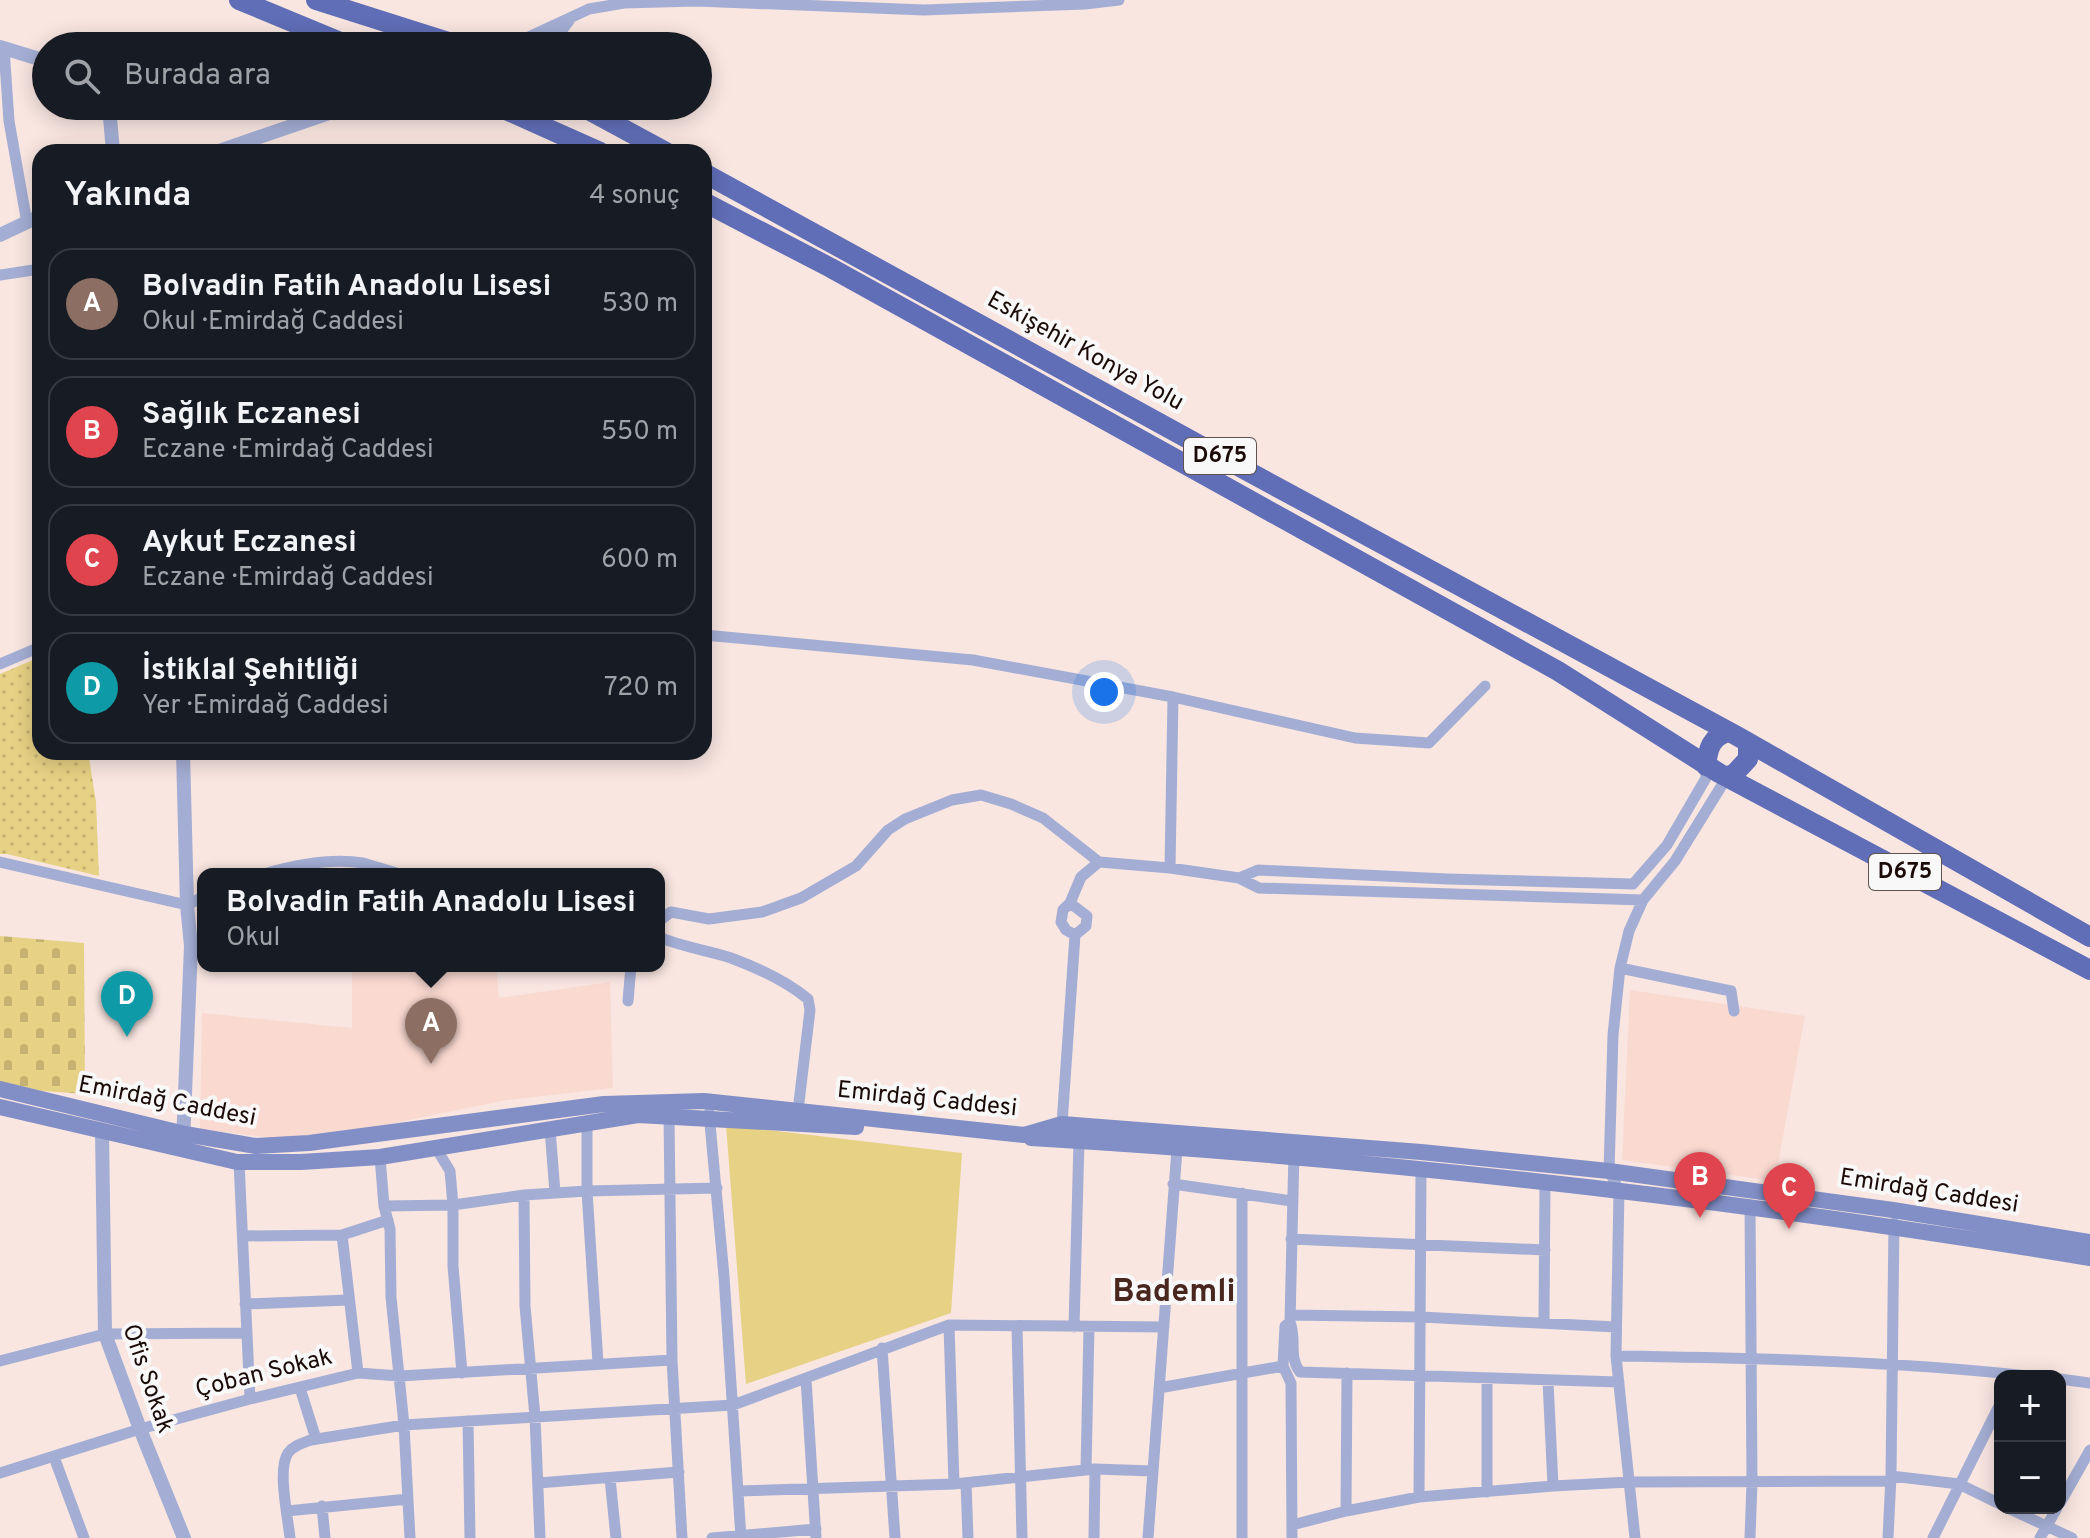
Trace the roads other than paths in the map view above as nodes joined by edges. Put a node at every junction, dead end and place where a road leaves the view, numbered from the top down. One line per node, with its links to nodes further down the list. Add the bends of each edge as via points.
1 (239, 0): 5 (highway)
2 (316, 0): 6 (highway)
3 (1119, 0): 4 (street, via 924,10 624,3 589,9)
4 (570, 20): 7 (street); 8 (street)
5 (316, 32)
6 (417, 32)
7 (542, 32)
8 (561, 32)
9 (2, 48): 10 (street); 21 (street, via 9,121)
10 (32, 57)
11 (110, 120): 15 (street)
12 (309, 120): 16 (street)
13 (532, 120): 17 (highway)
14 (607, 120): 18 (highway)
15 (112, 144)
16 (239, 144)
17 (583, 144)
18 (651, 144)
19 (712, 177): 31 (highway, Eskişehir Konya Yolu / D675)
20 (712, 206): 33 (highway, D675, via 1558,671)
21 (32, 215)
22 (32, 219): 23 (street)
23 (0, 235)
24 (32, 270): 25 (street)
25 (0, 275)
26 (712, 636): 30 (street, via 973,660)
27 (32, 650): 28 (street)
28 (0, 664)
29 (1485, 686): 30 (street, via 1429,743 1355,738)
30 (1173, 697): 39 (street)
31 (1738, 737): 33 (highway, via 1714,739); 34 (highway, via 1748,759); 48 (highway, D675)
32 (183, 760): 45 (street)
33 (1706, 766): 34 (highway, D675); 41 (street, via 1706,778 1667,845)
34 (1727, 777): 43 (street, via 1675,861); 53 (highway, D675)
35 (0, 862): 45 (street)
36 (1099, 862): 39 (street); 44 (street, via 1081,877); 46 (street, via 1043,818 981,795 905,819 856,866 801,898 762,912 709,919)
37 (285, 868): 38 (street, via 333,862)
38 (380, 868)
39 (1170, 868): 40 (street)
40 (1239, 878): 41 (street, via 1258,870); 43 (street, via 1259,888)
41 (1633, 884): 43 (street)
42 (197, 900): 45 (street)
43 (1643, 900): 52 (street)
44 (1070, 903): 47 (street, via 1061,922); 47 (street, via 1087,916 1086,926)
45 (187, 905): 51 (street)
46 (665, 913)
47 (1075, 935): 64 (street)
48 (2090, 937)
49 (665, 940): 60 (street, via 729,957 791,985 808,999)
50 (197, 942): 51 (street)
51 (191, 946): 68 (street)
52 (1620, 968): 56 (street, via 1731,991); 75 (street)
53 (2090, 970)
54 (630, 972): 55 (street)
55 (628, 1001)
56 (1734, 1011)
57 (0, 1089): 68 (main road, Emirdağ Caddesi)
58 (704, 1101): 60 (main road, Emirdağ Caddesi); 62 (street); 68 (main road, Emirdağ Caddesi, via 604,1104 309,1143)
59 (0, 1107): 66 (main road, Emirdağ Caddesi)
60 (798, 1111): 64 (main road, Emirdağ Caddesi, via 1024,1135)
61 (669, 1116): 62 (main road, Emirdağ Caddesi); 63 (main road, Emirdağ Caddesi); 79 (street)
62 (711, 1119): 67 (main road, Emirdağ Caddesi); 78 (street)
63 (587, 1123): 65 (main road, Emirdağ Caddesi); 81 (street)
64 (1062, 1124): 71 (main road, Emirdağ Caddesi)
65 (550, 1129): 69 (main road, Emirdağ Caddesi); 82 (street)
66 (102, 1131): 68 (main road, Emirdağ Caddesi); 110 (street, Ofis Sokak)
67 (1079, 1141): 70 (main road, Emirdağ Caddesi); 105 (street)
68 (183, 1142): 73 (main road, Emirdağ Caddesi)
69 (436, 1148): 72 (main road, Emirdağ Caddesi); 86 (street, via 450,1171)
70 (1177, 1149): 71 (main road, Emirdağ Caddesi); 77 (street)
71 (1294, 1150): 74 (main road, Emirdağ Caddesi); 75 (main road, Emirdağ Caddesi, via 1421,1152); 85 (street)
72 (380, 1157): 73 (main road, Emirdağ Caddesi); 88 (street)
73 (239, 1162): 92 (street)
74 (1421, 1169): 76 (main road, Emirdağ Caddesi); 95 (street)
75 (1609, 1171): 80 (street); 89 (main road, Emirdağ Caddesi)
76 (1545, 1182): 80 (main road, Emirdağ Caddesi); 96 (street)
77 (1173, 1184): 83 (street); 107 (street)
78 (717, 1188): 79 (street); 136 (street)
79 (670, 1190): 81 (street); 114 (street)
80 (1619, 1190): 87 (main road, Emirdağ Caddesi); 108 (street)
81 (587, 1191): 82 (street); 116 (street)
82 (555, 1193): 84 (street)
83 (1242, 1193): 85 (street); 122 (street)
84 (524, 1195): 86 (street); 119 (street)
85 (1292, 1201): 93 (street)
86 (453, 1205): 88 (street); 121 (street)
87 (1750, 1205): 89 (main road, Emirdağ Caddesi); 113 (street)
88 (384, 1206): 90 (street)
89 (1894, 1218): 94 (main road, Emirdağ Caddesi); 97 (main road, Emirdağ Caddesi); 117 (street)
90 (388, 1220): 91 (street); 126 (street)
91 (342, 1235): 92 (street); 98 (street)
92 (243, 1236): 99 (street)
93 (1291, 1239): 95 (street); 101 (street)
94 (2090, 1242)
95 (1422, 1245): 96 (street); 100 (street)
96 (1545, 1250): 102 (street)
97 (2090, 1258)
98 (348, 1300): 99 (street); 120 (street)
99 (245, 1304): 109 (street)
100 (1421, 1317): 101 (street); 102 (street); 125 (street)
101 (1290, 1318): 118 (street); 123 (street, via 1293,1364 1300,1372)
102 (1544, 1322): 108 (street)
103 (949, 1325): 104 (street); 111 (street); 156 (street)
104 (1017, 1326): 105 (street); 150 (street)
105 (1074, 1327): 106 (street)
106 (1089, 1327): 107 (street); 146 (street)
107 (1164, 1327): 134 (street)
108 (1616, 1327): 112 (street)
109 (246, 1333): 110 (street); 135 (street)
110 (105, 1334): 115 (street); 142 (street, Ofis Sokak)
111 (882, 1348): 127 (street); 159 (street)
112 (1616, 1356): 113 (street); 131 (street)
113 (1751, 1358): 117 (street); 154 (street)
114 (672, 1360): 116 (street, Çoban Sokak); 137 (street)
115 (0, 1361)
116 (598, 1363): 119 (street, Çoban Sokak)
117 (1892, 1365): 124 (street); 152 (street)
118 (1283, 1366): 122 (street); 172 (street, via 1291,1383)
119 (530, 1370): 121 (street, Çoban Sokak); 139 (street)
120 (358, 1373): 126 (street, Çoban Sokak); 133 (street, Çoban Sokak)
121 (462, 1373): 126 (street, Çoban Sokak)
122 (1241, 1373): 134 (street); 191 (street)
123 (1347, 1373): 125 (street); 169 (street)
124 (1994, 1373)
125 (1419, 1375): 128 (street); 164 (street)
126 (400, 1376): 141 (street)
127 (806, 1379): 136 (street); 160 (street)
128 (1487, 1380): 130 (street); 162 (street)
129 (2066, 1380): 132 (street)
130 (1548, 1381): 131 (street); 158 (street)
131 (1619, 1382): 153 (street)
132 (2090, 1383)
133 (300, 1388): 135 (street, Çoban Sokak); 143 (street)
134 (1159, 1388): 147 (street)
135 (250, 1399): 142 (street, Çoban Sokak)
136 (733, 1405): 137 (street); 161 (street)
137 (676, 1410): 139 (street); 148 (street)
138 (1994, 1416): 157 (street)
139 (535, 1417): 140 (street); 155 (street)
140 (468, 1421): 141 (street); 181 (street)
141 (404, 1425): 143 (street); 165 (street)
142 (140, 1429): 145 (street, Çoban Sokak); 177 (street, Ofis Sokak)
143 (316, 1439): 168 (street, via 289,1452 283,1467)
144 (2090, 1450): 163 (street)
145 (54, 1457): 149 (street, Çoban Sokak); 176 (street)
146 (1090, 1469): 147 (street); 150 (street); 189 (street)
147 (1153, 1471): 190 (street)
148 (679, 1472): 151 (street); 184 (street)
149 (0, 1473)
150 (1020, 1476): 156 (street); 188 (street)
151 (610, 1478): 155 (street); 183 (street)
152 (1891, 1478): 154 (street); 157 (street); 195 (street)
153 (1629, 1482): 154 (street); 158 (street); 193 (street)
154 (1752, 1482): 194 (street)
155 (538, 1483): 182 (street)
156 (960, 1484): 159 (street); 187 (street)
157 (1959, 1484): 166 (street); 196 (street)
158 (1553, 1486): 162 (street)
159 (893, 1487): 160 (street); 186 (street)
160 (815, 1488): 161 (street); 174 (street)
161 (738, 1491): 175 (street)
162 (1487, 1492): 164 (street)
163 (2066, 1492)
164 (1419, 1497): 169 (street)
165 (408, 1499): 167 (street); 180 (street)
166 (1994, 1501)
167 (322, 1506): 168 (street); 179 (street)
168 (287, 1511): 178 (street)
169 (1346, 1511): 172 (street)
170 (2020, 1514): 173 (street)
171 (2054, 1514): 173 (street)
172 (1292, 1525): 192 (street)
173 (2046, 1527): 197 (street); 198 (street)
174 (816, 1533): 175 (street)
175 (741, 1537): 185 (street)
176 (84, 1538)
177 (184, 1538)
178 (290, 1538)
179 (325, 1538)
180 (410, 1538)
181 (470, 1538)
182 (540, 1538)
183 (616, 1538)
184 (682, 1538)
185 (712, 1538)
186 (895, 1538)
187 (968, 1538)
188 (1022, 1538)
189 (1094, 1538)
190 (1148, 1538)
191 (1242, 1538)
192 (1292, 1538)
193 (1635, 1538)
194 (1750, 1538)
195 (1888, 1538)
196 (1933, 1538)
197 (2040, 1538)
198 (2072, 1538)

